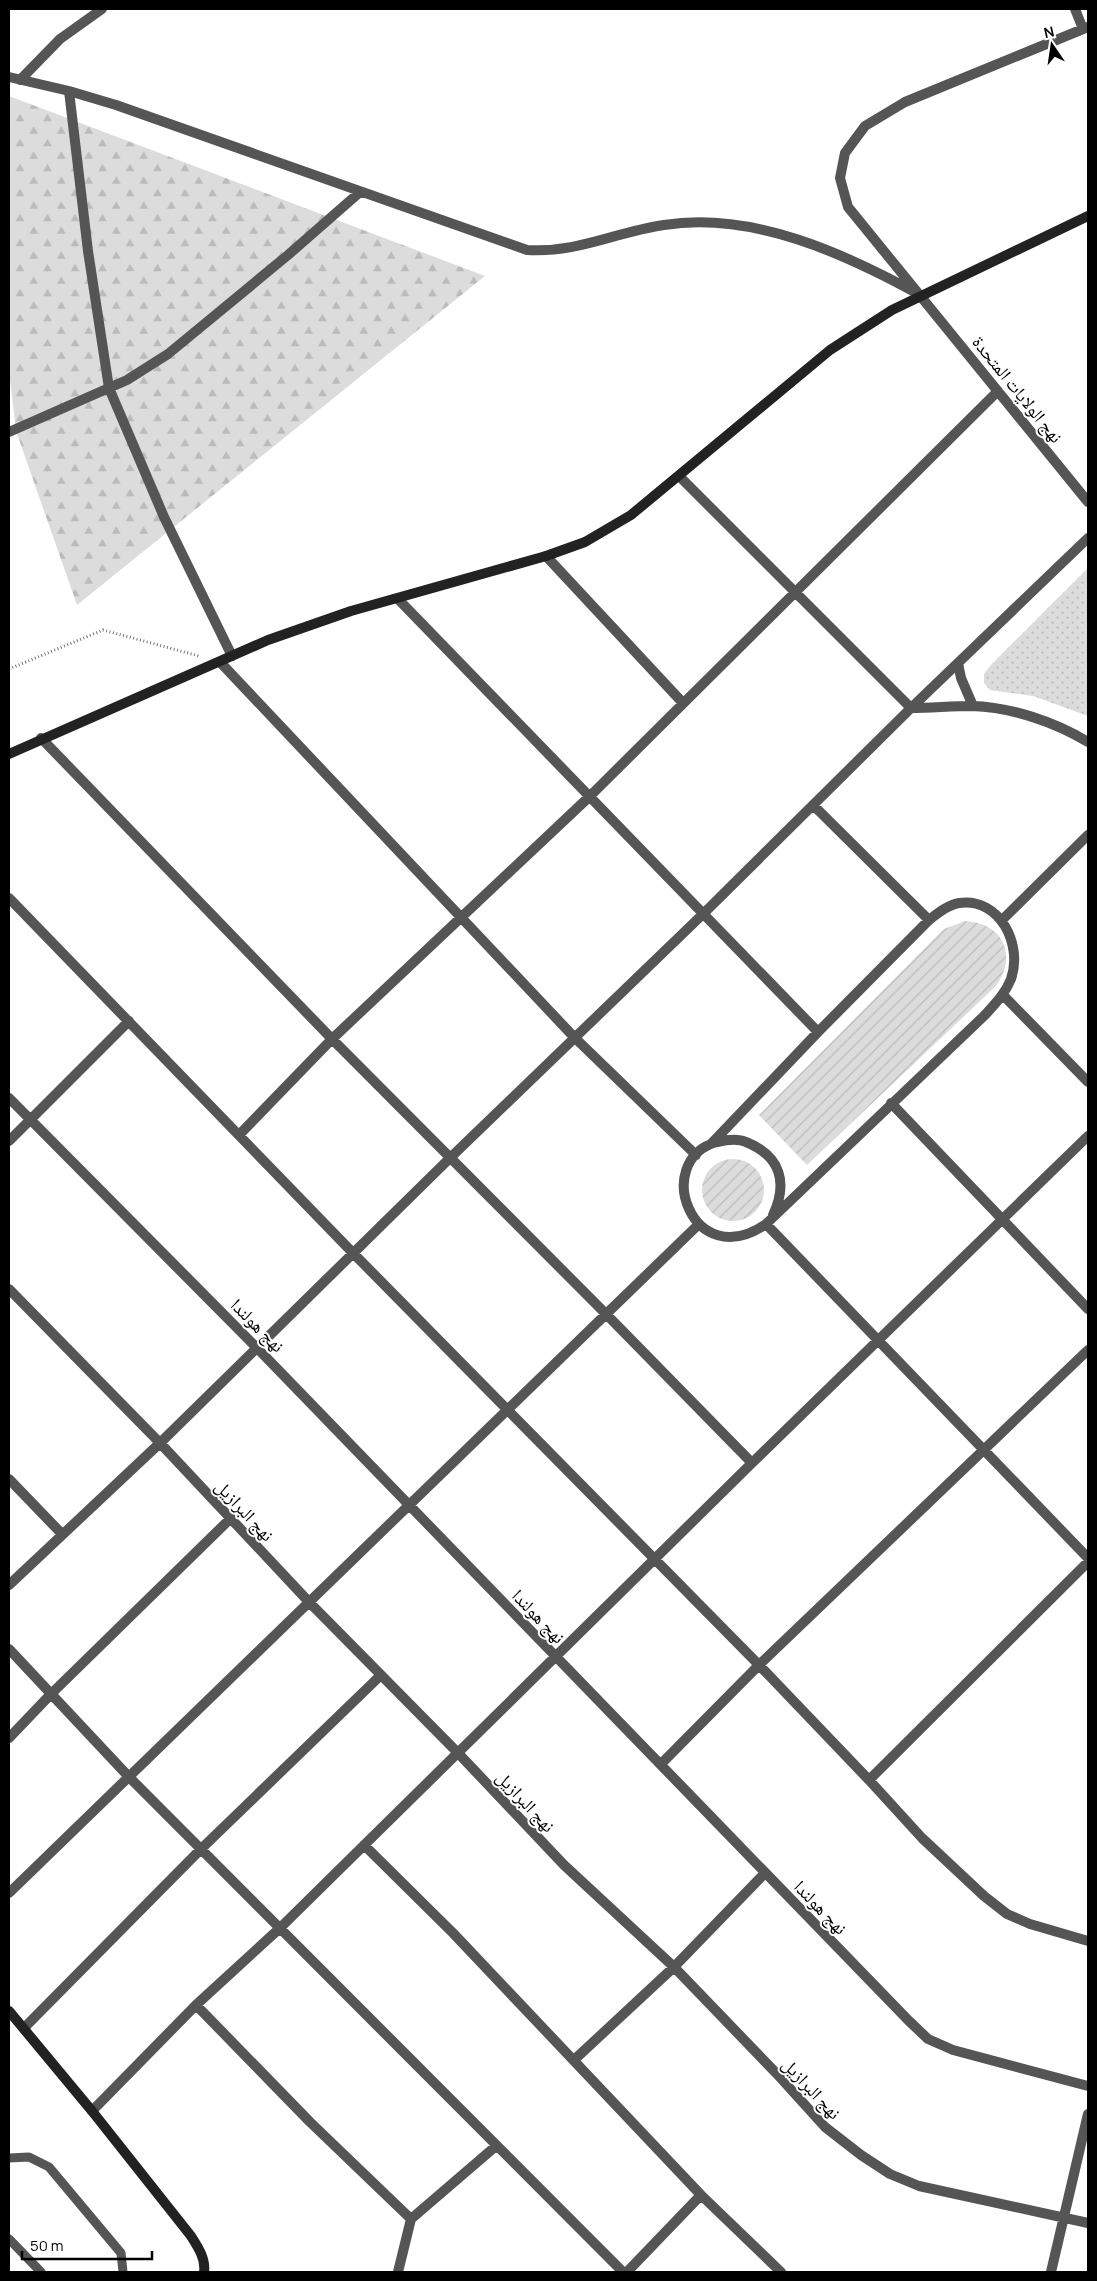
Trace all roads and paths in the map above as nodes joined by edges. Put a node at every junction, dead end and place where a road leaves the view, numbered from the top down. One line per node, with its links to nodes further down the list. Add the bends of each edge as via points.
1 (102, 9): 5 (street, via 60,39)
2 (1075, 9): 3 (street)
3 (1086, 28): 9 (street, نهج الولايات المتحدة, via 905,102 865,126 845,153 840,178 848,207)
4 (9, 77): 5 (street)
5 (20, 80): 6 (street)
6 (69, 91): 7 (street, via 116,104); 10 (street)
7 (360, 192): 9 (street, via 527,250 566,249 666,224 709,222 737,225 841,254); 10 (street, via 168,354)
8 (1088, 216): 9 (street)
9 (922, 296): 11 (street, نهج الولايات المتحدة); 13 (street, via 830,350)
10 (108, 388): 12 (street); 19 (street, via 164,517)
11 (998, 391): 14 (street, نهج الولايات المتحدة); 17 (street)
12 (9, 432)
13 (679, 476): 16 (street, via 609,529); 17 (street)
14 (1088, 502)
15 (1088, 538): 21 (street)
16 (546, 556): 18 (street); 23 (street)
17 (795, 593): 23 (street); 25 (street)
18 (398, 599): 19 (street, via 307,626); 29 (street)
19 (232, 656): 20 (street)
20 (220, 662): 22 (path, via 103,630); 26 (street); 34 (street)
21 (958, 663): 24 (street); 25 (street)
22 (9, 669)
23 (682, 702): 29 (street)
24 (973, 706): 25 (street); 27 (street, via 1014,712 1043,721)
25 (911, 708): 30 (street)
26 (41, 738): 28 (street); 41 (street)
27 (1088, 742)
28 (9, 754)
29 (588, 797): 33 (street); 34 (street)
30 (814, 806): 33 (street); 35 (street)
31 (1088, 835): 36 (street)
32 (9, 898): 38 (street)
33 (702, 915): 39 (street); 40 (street)
34 (459, 917): 40 (street); 41 (street)
35 (929, 920): 36 (street, via 959,903 973,903); 39 (street)
36 (1002, 920): 37 (street, via 1011,939 1015,960)
37 (1003, 995): 42 (street); 44 (street)
38 (128, 1021): 45 (street); 46 (street)
39 (818, 1032): 49 (street)
40 (574, 1037): 50 (street); 51 (street)
41 (332, 1039): 46 (street); 51 (street)
42 (1088, 1082)
43 (9, 1098): 45 (street, نهج هولندا)
44 (891, 1103): 52 (street); 53 (street)
45 (30, 1120): 48 (street); 61 (street, نهج هولندا)
46 (239, 1135): 56 (street)
47 (1088, 1136): 53 (street)
48 (9, 1141)
49 (712, 1144): 50 (street); 52 (street, via 727,1139 743,1140 770,1156 782,1185 780,1201)
50 (696, 1155): 54 (street, via 683,1182 689,1212)
51 (450, 1158): 56 (street); 59 (street)
52 (773, 1215): 55 (street)
53 (1003, 1220): 58 (street); 60 (street)
54 (699, 1224): 55 (street, via 711,1232 732,1237 754,1232); 59 (street)
55 (766, 1224): 60 (street)
56 (353, 1253): 61 (street); 63 (street)
57 (9, 1289): 64 (street, نهج البرازيل)
58 (1088, 1309)
59 (606, 1314): 63 (street); 66 (street)
60 (879, 1341): 65 (street); 66 (street)
61 (258, 1348): 64 (street); 68 (street, نهج هولندا)
62 (1088, 1350): 65 (street)
63 (508, 1409): 68 (street); 71 (street)
64 (160, 1443): 69 (street, نهج البرازيل); 70 (street)
65 (985, 1450): 72 (street); 78 (street)
66 (752, 1463): 71 (street)
67 (9, 1480): 70 (street)
68 (410, 1505): 75 (street); 77 (street, نهج هولندا)
69 (231, 1518): 75 (street, نهج البرازيل); 80 (street)
70 (61, 1533): 74 (street)
71 (654, 1558): 77 (street); 78 (street)
72 (1088, 1558)
73 (1088, 1562): 85 (street)
74 (9, 1585)
75 (309, 1602): 79 (street, نهج البرازيل); 84 (street)
76 (9, 1649): 80 (street)
77 (556, 1657): 82 (street); 83 (street, نهج هولندا)
78 (760, 1664): 83 (street); 85 (street)
79 (381, 1675): 82 (street, نهج البرازيل); 87 (street)
80 (51, 1694): 81 (street); 84 (street)
81 (9, 1738)
82 (458, 1753): 86 (street); 92 (street, نهج البرازيل, via 564,1865)
83 (662, 1764): 88 (street, نهج هولندا)
84 (129, 1777): 87 (street); 89 (street)
85 (869, 1780): 91 (street, via 922,1838 1007,1914)
86 (364, 1845): 90 (street); 96 (street, via 454,1933)
87 (201, 1849): 90 (street); 95 (street)
88 (765, 1873): 92 (street); 97 (street, نهج هولندا, via 928,2039 953,2050)
89 (9, 1893)
90 (280, 1928): 93 (street); 100 (street)
91 (1088, 1941)
92 (674, 1967): 96 (street); 103 (street, نهج البرازيل, via 825,2128 890,2174 919,2186)
93 (196, 2005): 98 (street); 104 (street, via 310,2122)
94 (9, 2011): 95 (street)
95 (24, 2028): 98 (street)
96 (574, 2060): 102 (street)
97 (1088, 2086)
98 (92, 2111): 109 (street, via 191,2236 201,2253)
99 (1088, 2114): 103 (street)
100 (496, 2146): 104 (street); 111 (street)
101 (9, 2158): 108 (lane, via 29,2157 49,2167 121,2254)
102 (701, 2195): 112 (street); 113 (street)
103 (1062, 2216): 105 (street, نهج البرازيل); 114 (street)
104 (411, 2219): 110 (street)
105 (1088, 2223)
106 (9, 2239): 107 (lane)
107 (42, 2272)
108 (123, 2272)
109 (204, 2272)
110 (398, 2272)
111 (623, 2272)
112 (627, 2272)
113 (781, 2272)
114 (1051, 2272)

